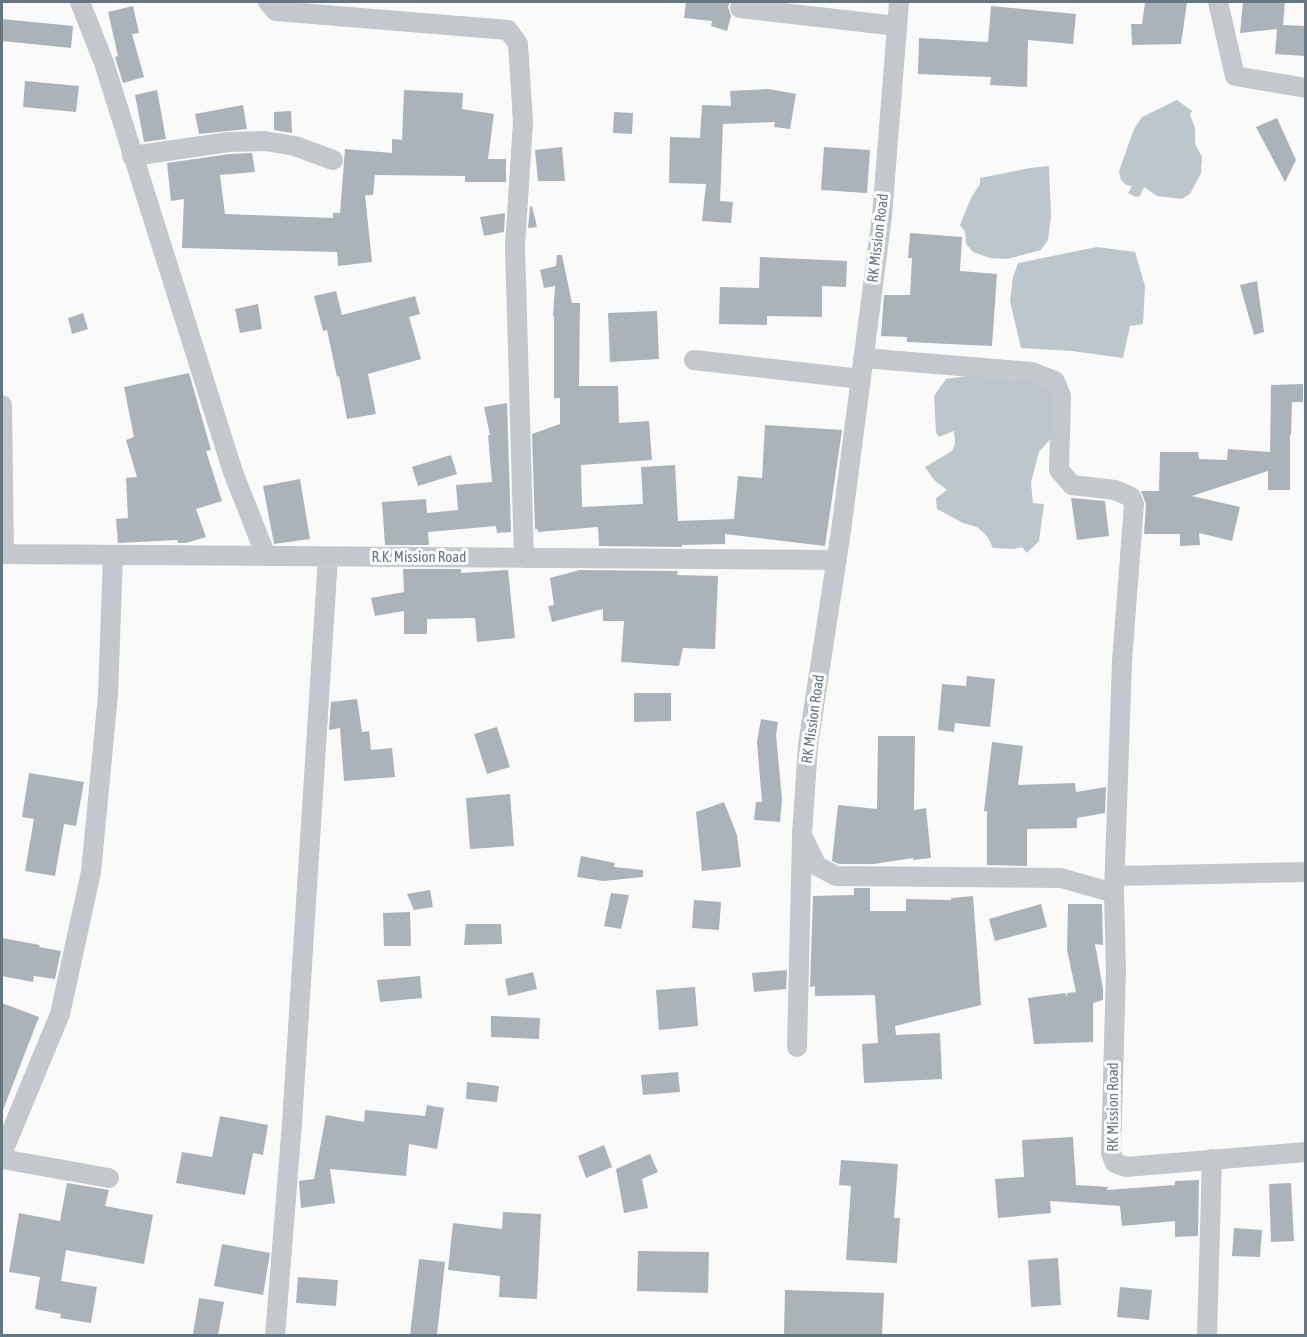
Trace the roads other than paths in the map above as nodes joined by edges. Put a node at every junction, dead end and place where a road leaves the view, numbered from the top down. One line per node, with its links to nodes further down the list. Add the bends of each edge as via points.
1 (80, 2): 8 (street, via 104,63)
2 (268, 2): 18 (street, via 276,11 508,30 518,44 523,122 515,246)
3 (899, 2): 6 (street, RK Mission Road)
4 (1218, 2): 7 (street, via 1235,76)
5 (740, 9): 6 (street)
6 (897, 26): 10 (street, RK Mission Road, via 882,216)
7 (1305, 88)
8 (132, 156): 9 (street, via 229,142 265,141 296,146); 16 (street, via 233,472)
9 (333, 160)
10 (863, 358): 12 (street, RK Mission Road); 22 (street, via 1032,372 1055,381 1061,396 1059,470 1072,485 1115,490 1131,497 1134,504 1122,661)
11 (694, 360): 12 (street)
12 (861, 379): 19 (street, RK Mission Road)
13 (2, 405): 14 (street)
14 (3, 554): 15 (street, R.K. Mission Road)
15 (113, 555): 16 (street, R.K. Mission Road); 25 (street, via 108,695 91,872 60,1014)
16 (266, 556): 17 (street, R.K. Mission Road)
17 (328, 557): 18 (street, R.K. Mission Road); 29 (street, via 292,1123)
18 (524, 558): 19 (street, R.K. Mission Road)
19 (837, 560): 20 (street, RK Mission Road, via 808,746)
20 (802, 835): 22 (street, RK Mission Road, via 817,866 836,876 1061,878); 23 (street)
21 (1305, 872): 22 (street)
22 (1115, 885): 27 (street, RK Mission Road, via 1111,1153 1114,1163 1126,1167)
23 (797, 1047)
24 (1305, 1152): 27 (street)
25 (2, 1154)
26 (2, 1159): 28 (street)
27 (1212, 1159): 30 (street)
28 (109, 1178)
29 (274, 1335)
30 (1207, 1335)

